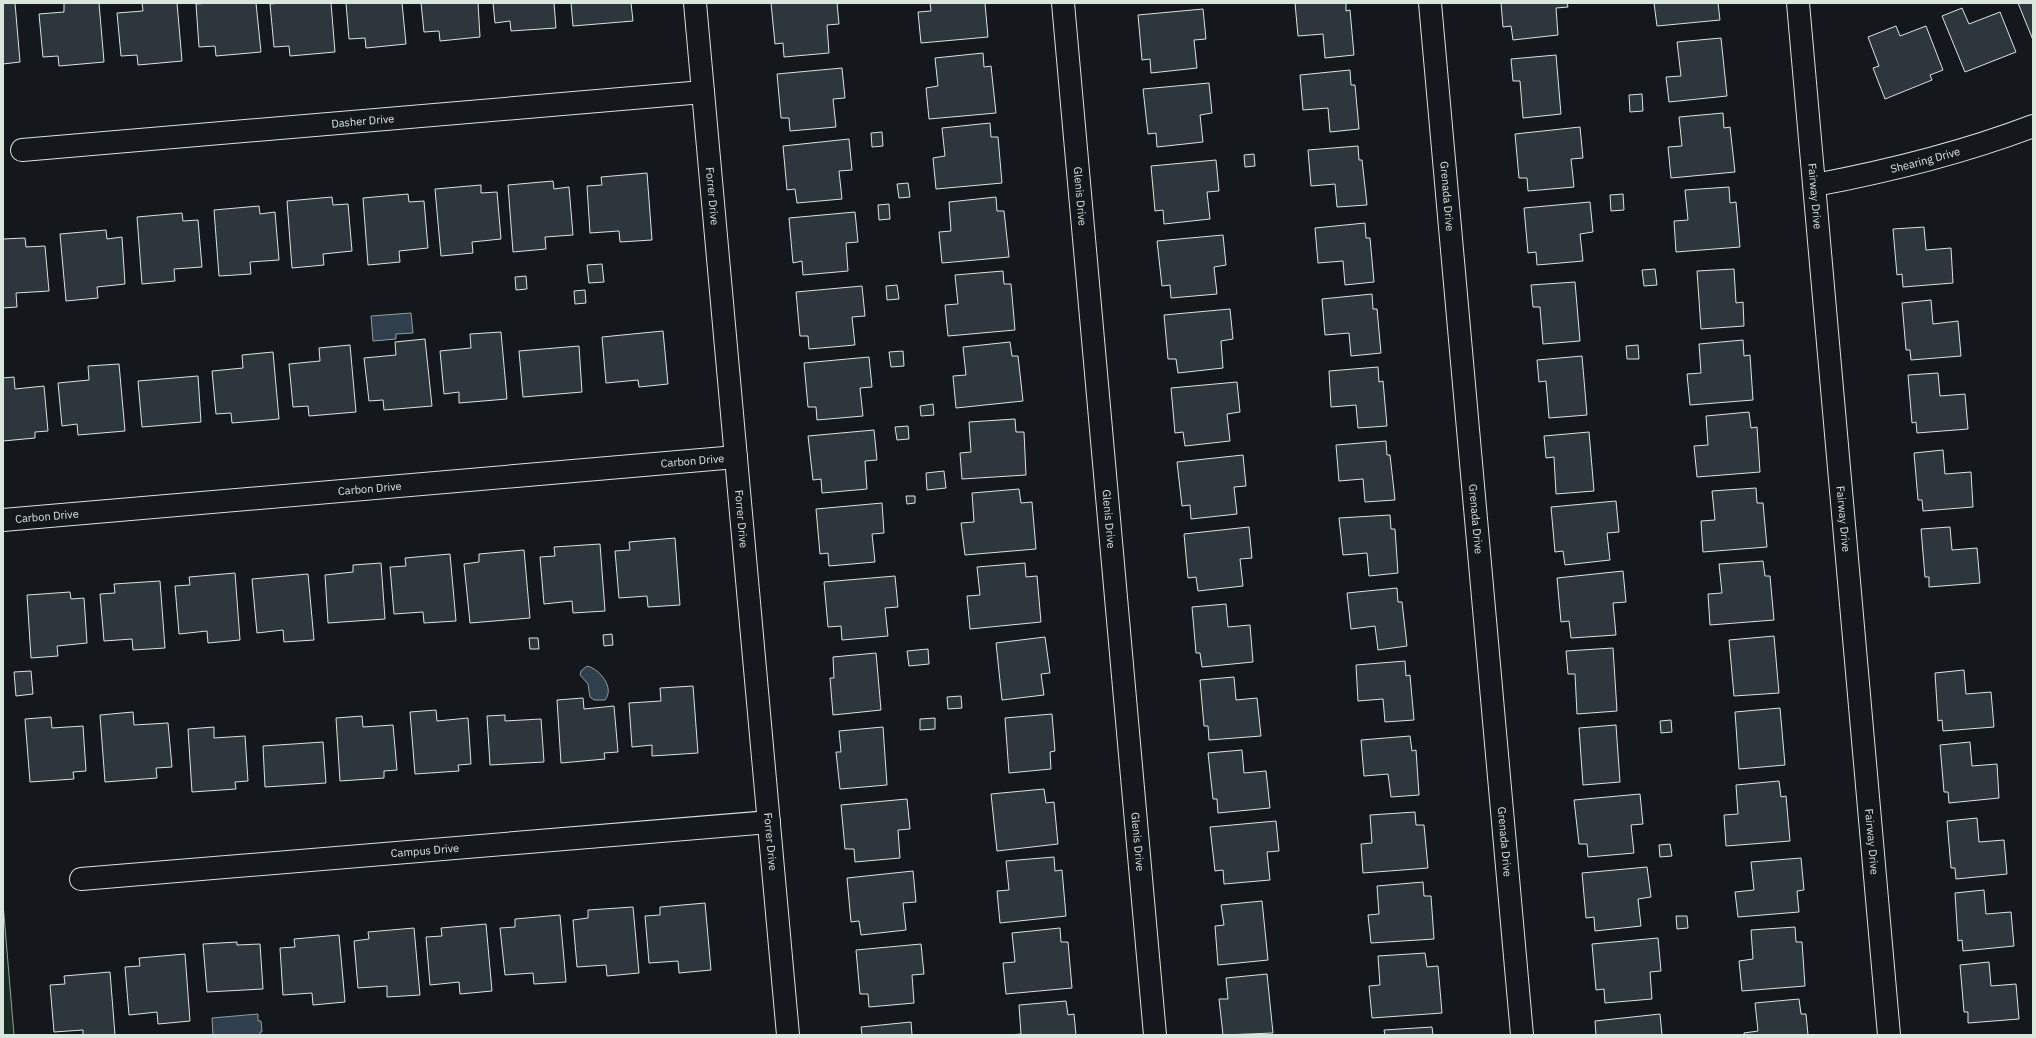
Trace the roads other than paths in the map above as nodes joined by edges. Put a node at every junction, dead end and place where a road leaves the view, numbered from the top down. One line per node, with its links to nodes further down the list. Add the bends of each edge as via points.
1 (695, 3): 5 (street, Forrer Drive)
2 (1063, 3): 14 (street, Glenis Drive)
3 (1430, 3): 15 (street, Grenada Drive)
4 (1798, 3): 8 (street, Fairway Drive)
5 (703, 92): 7 (street, Dasher Drive); 9 (street, Forrer Drive)
6 (2033, 126): 8 (street, Shearing Drive, via 1924,162)
7 (22, 150)
8 (1814, 185): 16 (street, Fairway Drive)
9 (736, 457): 10 (street, Carbon Drive); 11 (street, Forrer Drive)
10 (3, 520)
11 (769, 822): 12 (street, Campus Drive); 13 (street, Forrer Drive)
12 (81, 880)
13 (788, 1035)
14 (1155, 1035)
15 (1522, 1035)
16 (1889, 1035)

